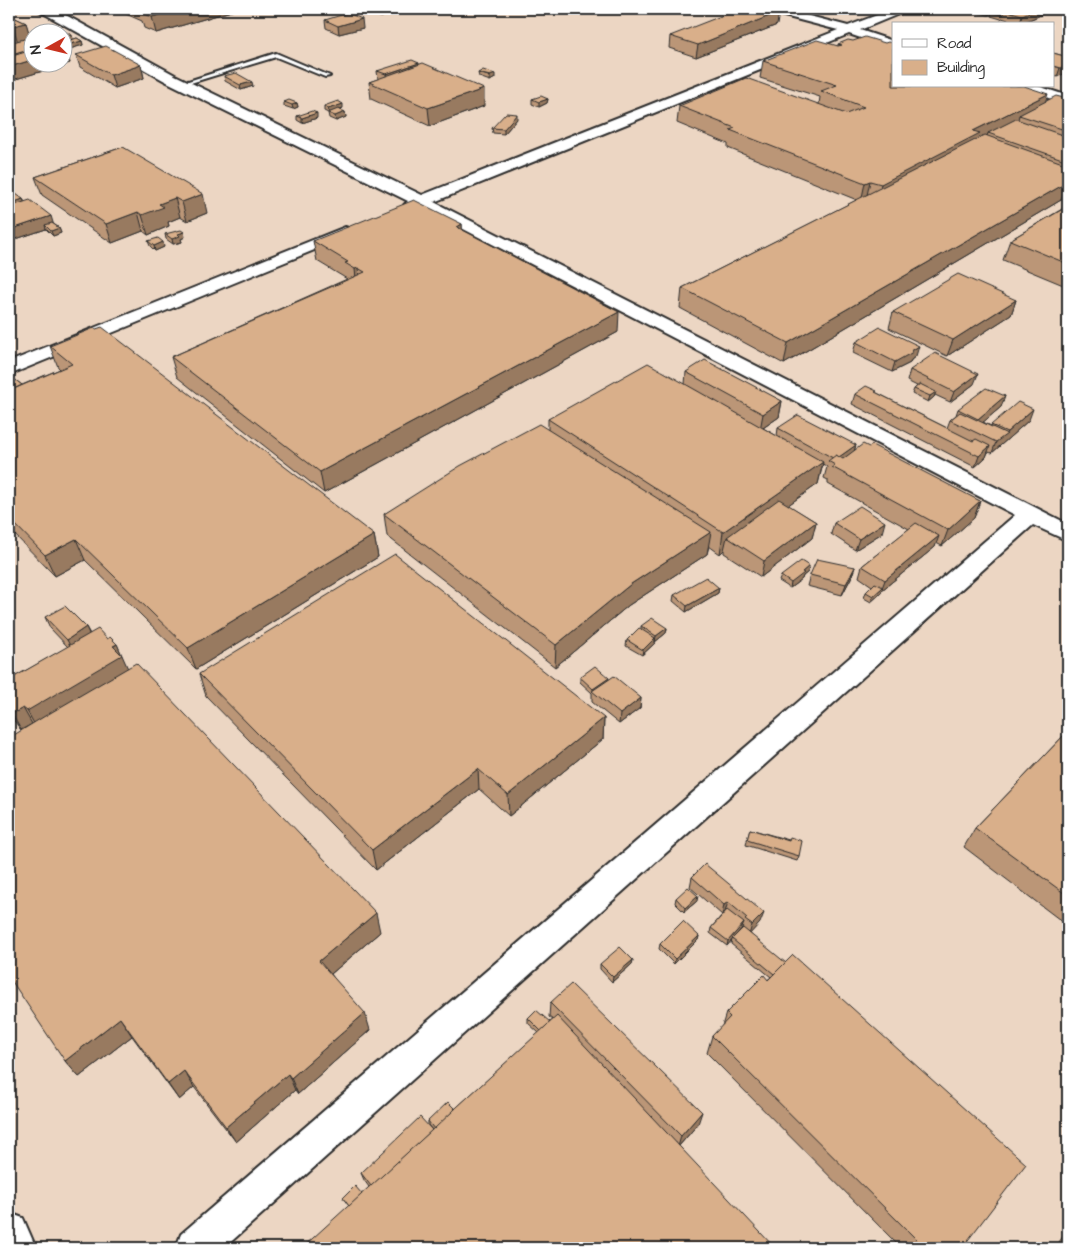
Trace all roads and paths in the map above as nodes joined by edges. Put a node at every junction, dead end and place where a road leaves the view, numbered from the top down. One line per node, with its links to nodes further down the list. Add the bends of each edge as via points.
1 (42, 9): 7 (street)
2 (769, 9): 4 (street)
3 (902, 9): 4 (street)
4 (848, 31): 5 (street); 10 (street)
5 (892, 45)
6 (327, 76): 7 (lane, via 276,55)
7 (182, 84): 10 (street)
8 (1030, 88): 9 (street)
9 (1068, 100)
10 (420, 201): 11 (street); 14 (street)
11 (402, 209)
12 (356, 227): 13 (street)
13 (9, 369)
14 (1031, 514): 15 (street); 18 (street)
15 (1068, 533)
16 (9, 1232): 17 (street)
17 (17, 1248)
18 (196, 1248)

